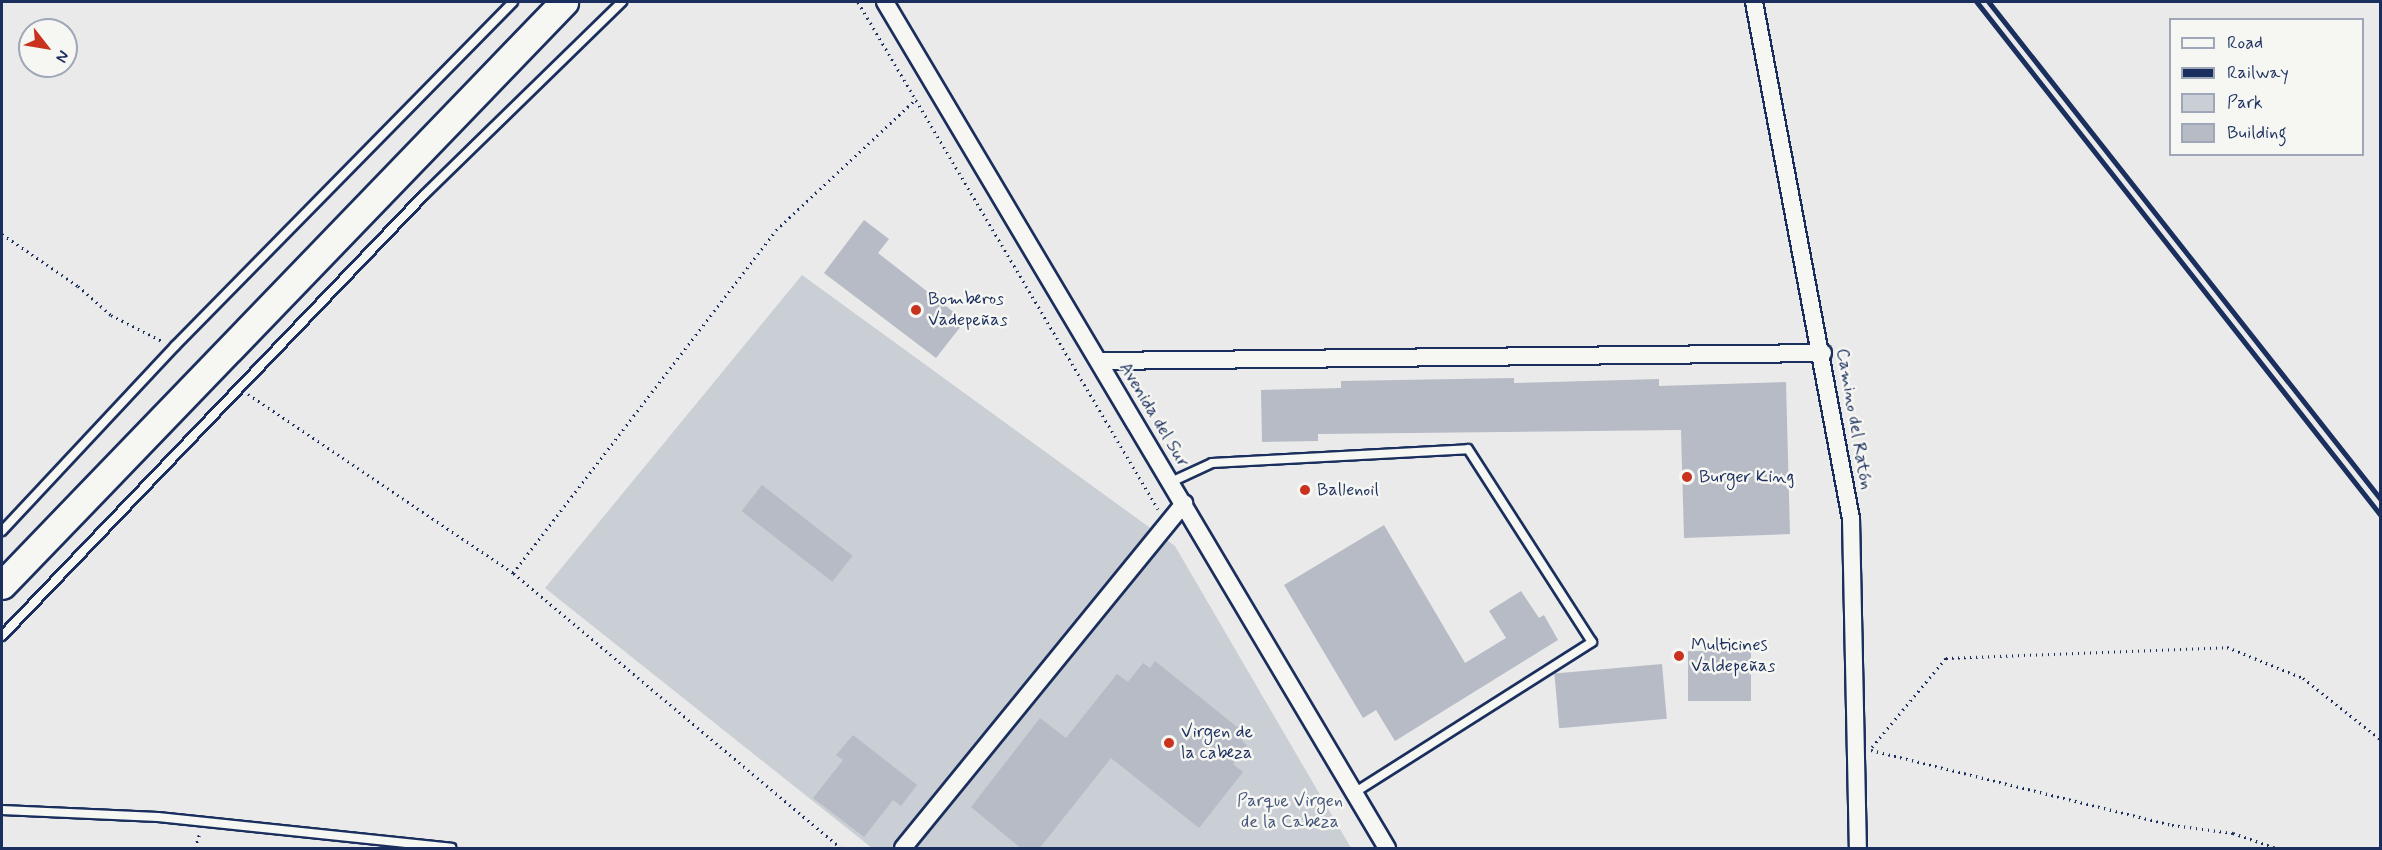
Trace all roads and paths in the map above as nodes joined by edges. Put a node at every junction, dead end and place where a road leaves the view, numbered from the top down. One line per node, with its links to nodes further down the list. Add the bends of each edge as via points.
1 (513, 2): 9 (lane)
2 (564, 2): 18 (main road)
3 (622, 2): 12 (lane, via 423,195)
4 (858, 2): 7 (path)
5 (885, 2): 11 (street, Avenida del Sur)
6 (1754, 2): 10 (street, Camino del Ratón)
7 (916, 99): 15 (path); 17 (path, via 776,230)
8 (2, 234): 9 (path, via 78,286 111,315)
9 (175, 346): 16 (lane)
10 (1823, 352): 11 (street); 21 (street, Camino del Ratón, via 1851,519)
11 (1099, 361): 13 (street, Avenida del Sur)
12 (240, 388): 17 (path); 19 (lane)
13 (1171, 482): 14 (street, Avenida del Sur); 22 (lane, via 1212,463 1468,449 1592,642)
14 (1184, 503): 22 (street, Avenida del Sur); 26 (street)
15 (1159, 511)
16 (2, 531)
17 (513, 573): 25 (path)
18 (2, 585)
19 (2, 636)
20 (2380, 739): 21 (path, via 2303,678 2227,647 1946,658)
21 (1863, 749): 28 (street, Camino del Ratón); 29 (path, via 2172,825 2233,833)
22 (1354, 793): 27 (street, Avenida del Sur)
23 (2, 810): 24 (lane, via 158,817)
24 (451, 849)
25 (841, 849)
26 (903, 849)
27 (1387, 849)
28 (1858, 849)
29 (2276, 849)

